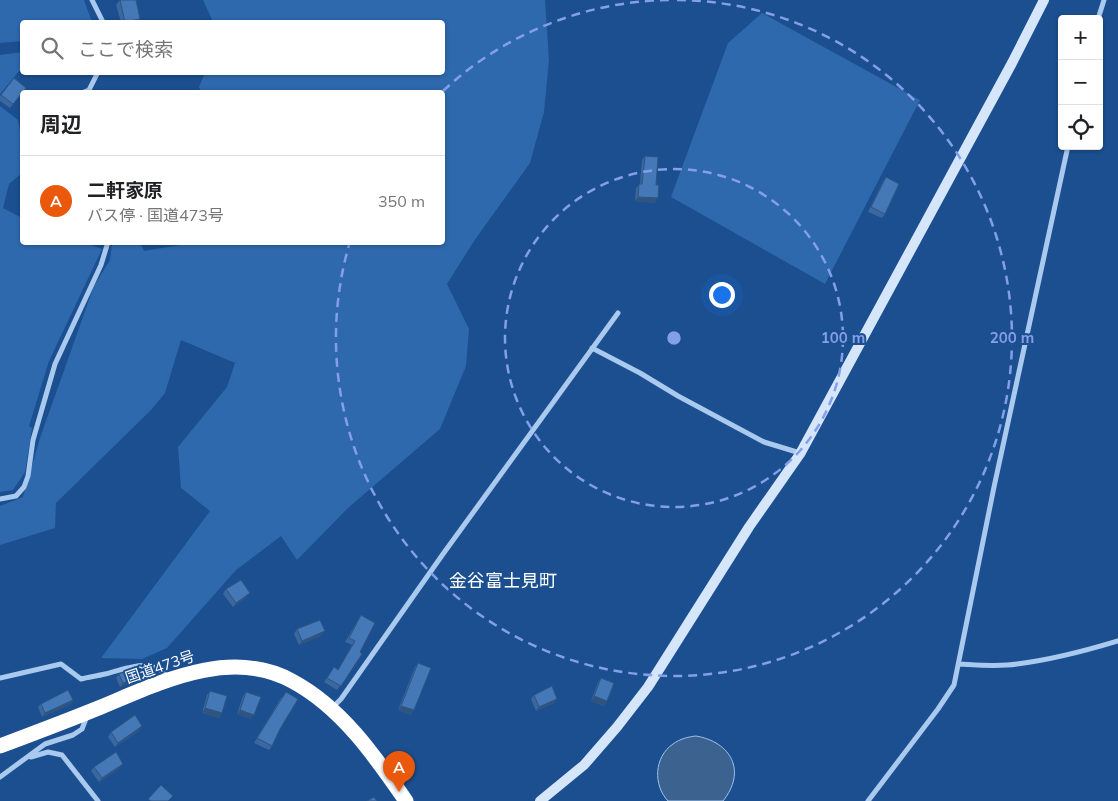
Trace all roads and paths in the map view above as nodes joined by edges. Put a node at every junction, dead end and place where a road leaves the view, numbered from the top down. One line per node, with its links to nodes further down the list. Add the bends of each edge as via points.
1 (92, 0): 5 (street)
2 (1044, 0): 12 (street)
3 (1104, 0): 4 (street)
4 (1099, 15)
5 (102, 20)
6 (96, 75): 7 (street)
7 (89, 90)
8 (1067, 150): 15 (street)
9 (107, 245): 13 (street, via 55,364 24,487 16,496)
10 (618, 312): 11 (street)
11 (592, 348): 12 (street, via 764,442); 18 (street)
12 (800, 454): 25 (street, via 749,527 643,694 584,765)
13 (0, 499)
14 (1118, 641): 15 (street, via 1016,664)
15 (959, 664): 26 (street, via 954,684 938,709)
16 (0, 678): 17 (street, via 62,664 81,678 139,665 158,668)
17 (170, 679): 18 (highway, 国道473号, via 212,668 263,670 290,680); 19 (highway, 国道473号)
18 (331, 709): 24 (highway, 国道473号, via 362,742)
19 (88, 712): 20 (highway, 国道473号); 21 (street, via 82,729 45,744)
20 (0, 746)
21 (25, 758): 22 (street); 23 (street, via 48,752 62,755)
22 (0, 777)
23 (98, 801)
24 (406, 801)
25 (540, 801)
26 (868, 801)

